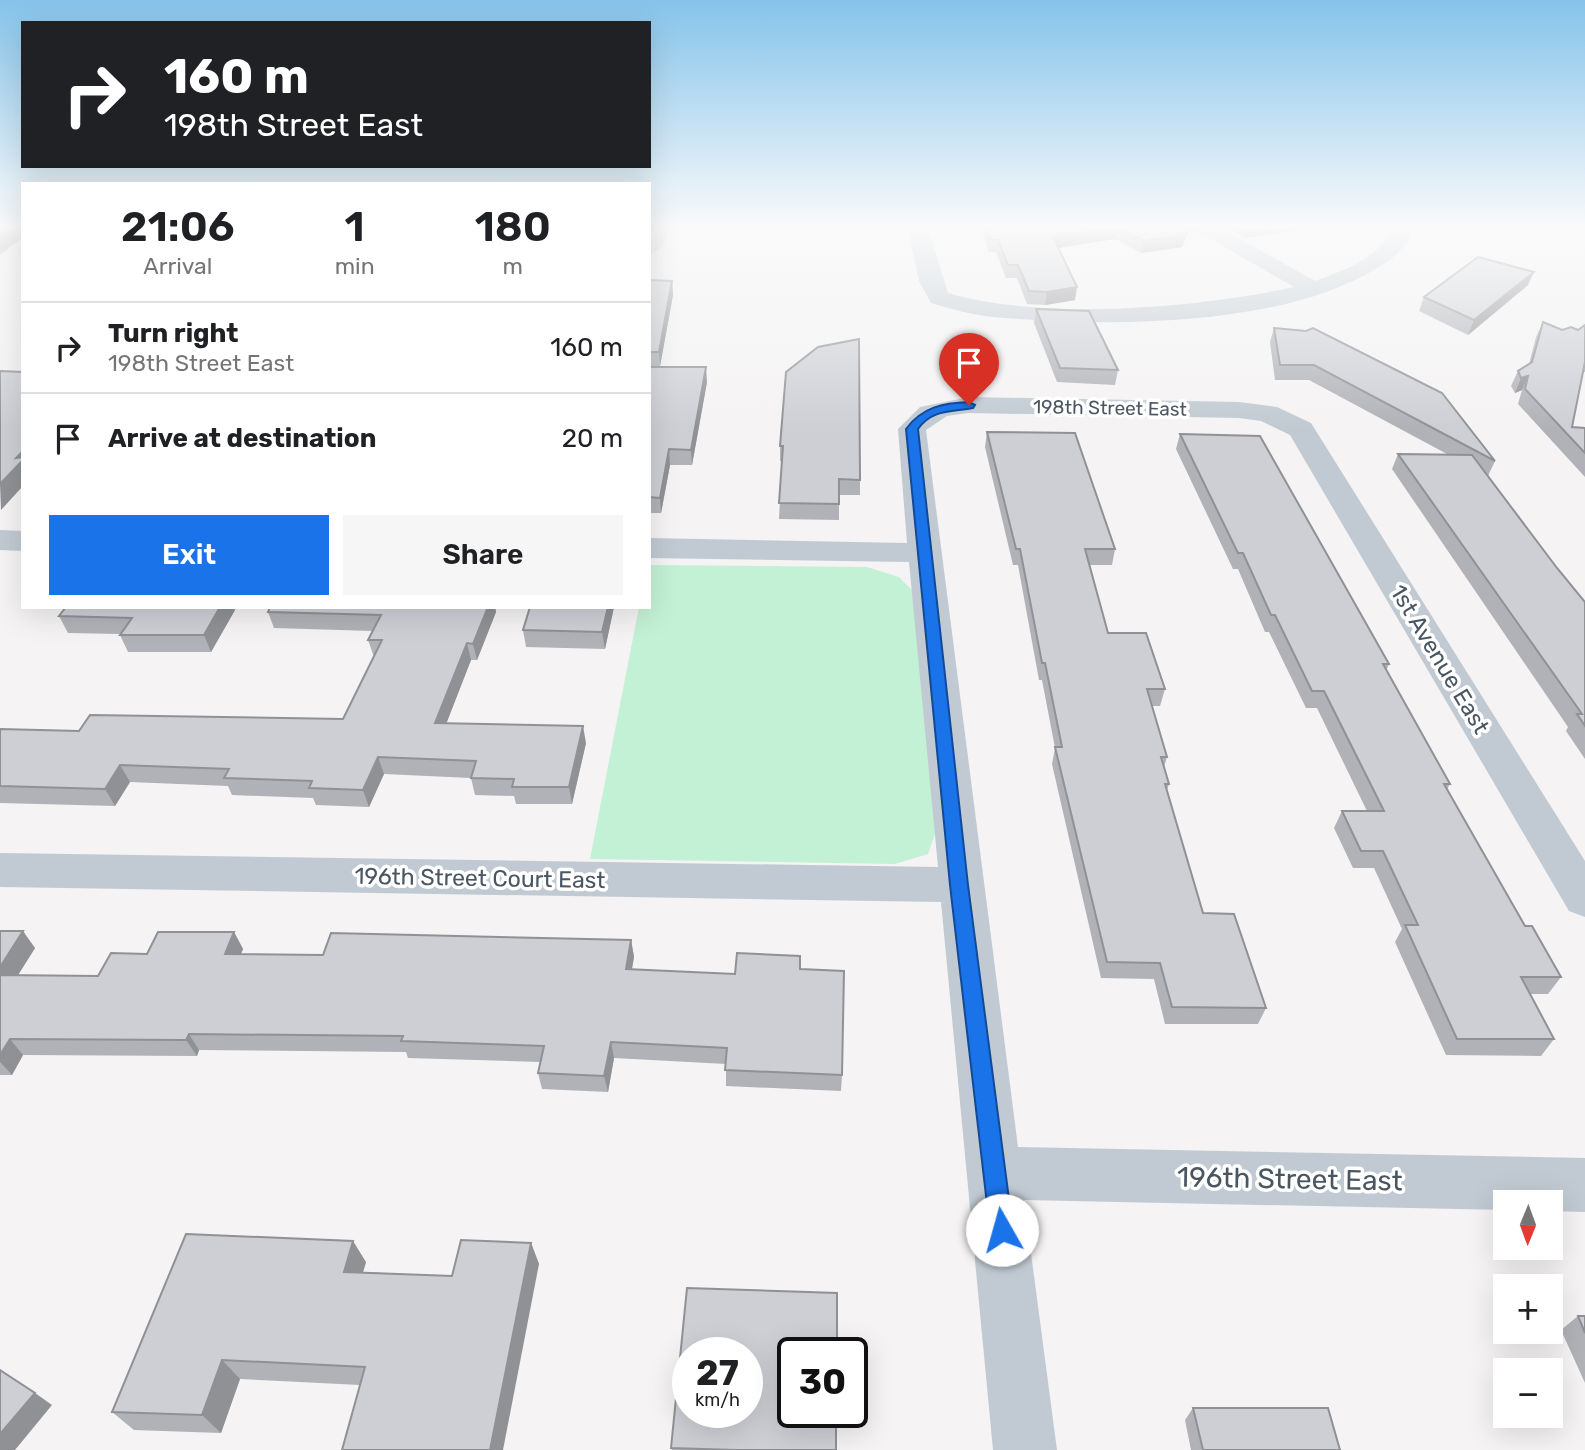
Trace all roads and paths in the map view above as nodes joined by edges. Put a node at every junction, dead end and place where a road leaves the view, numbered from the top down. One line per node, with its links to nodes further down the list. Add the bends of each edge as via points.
1 (935, 293): 2 (street, via 939,298 989,310 1133,312 1226,307)
2 (1297, 293)
3 (1290, 421): 7 (street, 198th Street East, via 1239,410 942,407 919,419 912,429); 10 (street, 1st Avenue East, via 1301,429)
4 (0, 541): 5 (street)
5 (21, 541)
6 (651, 548): 7 (street)
7 (924, 553): 9 (street)
8 (0, 870): 9 (street, 196th Street Court East)
9 (959, 885): 11 (street)
10 (1585, 900)
11 (995, 1173): 12 (street, 196th Street East); 13 (street)
12 (1585, 1185)
13 (1025, 1450)

